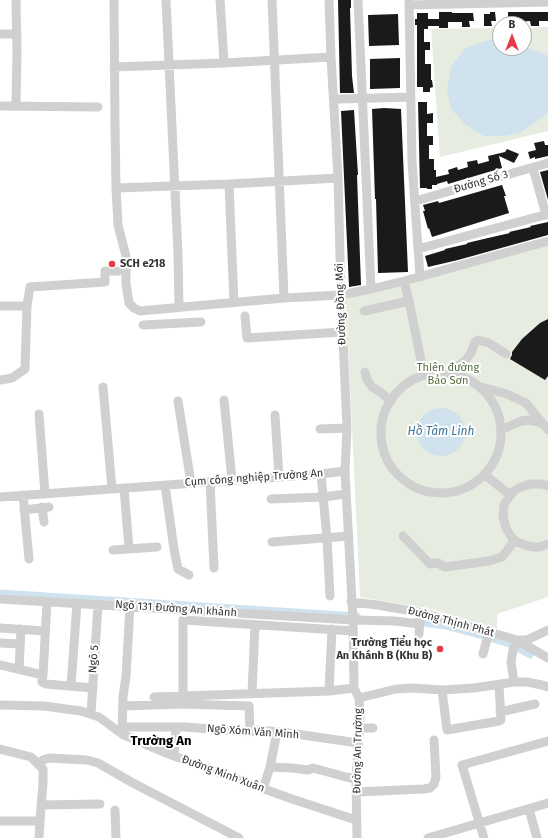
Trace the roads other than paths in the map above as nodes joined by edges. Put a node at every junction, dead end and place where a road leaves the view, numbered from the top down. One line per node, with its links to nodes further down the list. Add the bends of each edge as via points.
1 (16, 0): 12 (street)
2 (114, 0): 17 (street)
3 (166, 0): 16 (street)
4 (220, 0): 15 (street)
5 (272, 0): 14 (street)
6 (329, 0): 13 (street, Đường Đồng Mới)
7 (358, 0): 19 (street)
8 (507, 1): 9 (street); 10 (street)
9 (409, 2): 18 (street)
10 (548, 2)
11 (0, 34): 12 (street)
12 (17, 34): 21 (street)
13 (331, 57): 14 (street); 26 (street, Đường Đồng Mới)
14 (274, 60): 15 (street); 27 (street)
15 (224, 63): 16 (street)
16 (169, 65): 17 (street); 29 (street)
17 (114, 67): 30 (street)
18 (411, 97): 19 (street); 31 (street)
19 (363, 98): 20 (street); 38 (street)
20 (339, 99)
21 (16, 105): 22 (street); 23 (street)
22 (0, 106)
23 (98, 107)
24 (548, 163): 25 (street, Đường Số 3)
25 (532, 168): 31 (street, Đường Số 3); 32 (street)
26 (338, 178): 27 (street); 39 (street, Đường Đồng Mới)
27 (280, 180): 28 (street); 40 (street)
28 (229, 184): 29 (street); 42 (street)
29 (174, 186): 30 (street); 45 (street)
30 (116, 188): 46 (street, via 118,225 126,256 128,303 140,311)
31 (415, 201): 34 (street)
32 (547, 214): 34 (street)
33 (548, 241): 36 (street)
34 (418, 249): 36 (street)
35 (119, 270): 44 (street, via 105,271 105,282 30,287)
36 (420, 277): 37 (street)
37 (404, 281): 38 (street); 41 (street)
38 (371, 290): 39 (street)
39 (341, 295): 40 (street); 52 (street, Đường Đồng Mới)
40 (284, 298): 42 (street)
41 (409, 301): 47 (street); 56 (street)
42 (234, 302): 45 (street)
43 (0, 306): 44 (street)
44 (27, 306): 57 (street, via 25,369 12,378)
45 (179, 307): 46 (street)
46 (165, 309): 50 (street)
47 (364, 311)
48 (245, 316): 52 (street, via 247,338)
49 (202, 322): 50 (street)
50 (167, 324): 51 (street)
51 (144, 325)
52 (342, 332): 67 (street, Đường Đồng Mới)
53 (506, 354): 55 (street, via 489,343 478,340 466,360)
54 (365, 372): 62 (street, via 372,387)
55 (448, 374): 56 (street); 59 (street, via 466,378)
56 (424, 376): 62 (street, via 404,386)
57 (0, 380)
58 (103, 387): 79 (street)
59 (480, 387): 65 (street, via 507,394 526,403); 68 (street, via 495,406)
60 (224, 400): 73 (street)
61 (178, 401): 75 (street)
62 (390, 401): 71 (street, via 383,420 382,444 388,459 403,478 424,490 448,492 464,488)
63 (39, 414): 80 (street)
64 (275, 415): 72 (street)
65 (545, 427): 68 (street, via 530,420)
66 (320, 428): 67 (street)
67 (347, 428): 69 (street, Đường Đồng Mới)
68 (501, 430): 71 (street, via 497,454)
69 (345, 471): 70 (street, Cụm công nghiệp Trường An); 81 (street, Đường Đồng Mới)
70 (321, 474): 72 (street, Cụm công nghiệp Trường An); 85 (street)
71 (484, 474): 83 (street)
72 (278, 477): 73 (street, Cụm công nghiệp Trường An)
73 (232, 480): 74 (street, Cụm công nghiệp Trường An)
74 (210, 482): 75 (street, Cụm công nghiệp Trường An); 99 (street)
75 (191, 483): 76 (street, Cụm công nghiệp Trường An)
76 (161, 485): 78 (street, Cụm công nghiệp Trường An); 100 (street, via 178,569)
77 (548, 486): 83 (street, via 530,484)
78 (124, 488): 79 (street, Cụm công nghiệp Trường An); 96 (street)
79 (112, 489): 80 (street, Cụm công nghiệp Trường An)
80 (45, 494): 82 (street, Cụm công nghiệp Trường An)
81 (346, 494): 85 (street); 89 (street, Đường Đồng Mới)
82 (23, 495): 84 (street, Cụm công nghiệp Trường An); 87 (street)
83 (510, 495): 92 (street, via 504,505 503,517 508,533)
84 (0, 497)
85 (323, 497): 86 (street); 91 (street)
86 (270, 499)
87 (24, 510): 88 (street, via 46,507); 98 (street)
88 (44, 522)
89 (349, 536): 91 (street); 107 (street, Đường Đồng Mới)
90 (403, 536): 92 (street, via 430,564 438,563 445,567 502,557)
91 (327, 538): 93 (street); 101 (street)
92 (515, 540): 94 (street, via 534,547)
93 (272, 542)
94 (548, 544)
95 (157, 547): 96 (street)
96 (128, 549): 97 (street)
97 (113, 550)
98 (29, 559)
99 (214, 568)
100 (189, 575)
101 (330, 596)
102 (0, 599): 103 (street, Ngõ 131 Đường An khánh)
103 (47, 602): 104 (street, Ngõ 131 Đường An khánh); 115 (street)
104 (77, 604): 105 (street, Ngõ 131 Đường An khánh); 129 (street)
105 (98, 604): 106 (street, Ngõ 131 Đường An khánh); 131 (street, Ngõ 5)
106 (130, 606): 107 (street, Ngõ 131 Đường An khánh); 141 (street)
107 (352, 612): 108 (street, Đường Thịnh Phát, via 378,605); 109 (street); 116 (street, Đường An Trường)
108 (421, 613): 109 (street); 118 (street, Đường Thịnh Phát)
109 (420, 624): 117 (street)
110 (255, 625): 113 (street); 135 (street); 136 (street, via 183,620)
111 (0, 628): 112 (street)
112 (20, 629): 115 (street); 120 (street)
113 (332, 629): 116 (street); 134 (street)
114 (548, 630): 121 (street, Đường Thịnh Phát)
115 (45, 631): 126 (street)
116 (353, 631): 132 (street, Đường An Trường)
117 (419, 634)
118 (488, 637): 121 (street, Đường Thịnh Phát); 122 (street)
119 (0, 643): 120 (street)
120 (20, 644): 125 (street)
121 (515, 644): 123 (street); 127 (street, via 511,662)
122 (483, 654)
123 (548, 658)
124 (0, 665): 125 (street)
125 (19, 670): 126 (street)
126 (43, 675): 129 (street, via 42,682 46,684)
127 (514, 682): 128 (street); 130 (street)
128 (499, 685): 133 (street); 142 (street)
129 (71, 686): 131 (street)
130 (548, 687)
131 (93, 688): 143 (street, Ngõ 5)
132 (354, 688): 134 (street); 138 (street, Đường An Trường)
133 (442, 690): 138 (street, via 396,689); 142 (street, via 447,730 499,721)
134 (329, 691): 135 (street)
135 (252, 693): 136 (street)
136 (182, 696): 137 (street)
137 (154, 697)
138 (358, 698): 145 (street, Đường An Trường)
139 (535, 704): 142 (street)
140 (0, 705): 143 (street, Đường Minh Xuân, via 44,706)
141 (123, 706): 147 (street); 148 (street, via 249,706)
142 (500, 712)
143 (91, 714): 147 (street, Đường Minh Xuân)
144 (176, 727): 147 (street, Ngõ Xóm Văn Minh); 148 (street, Ngõ Xóm Văn Minh); 154 (street)
145 (359, 728): 146 (street); 152 (street, Đường An Trường)
146 (373, 728)
147 (122, 730): 154 (street, Đường Minh Xuân)
148 (250, 732): 149 (street, Ngõ Xóm Văn Minh)
149 (277, 732): 152 (street, Ngõ Xóm Văn Minh); 156 (street)
150 (434, 740): 159 (street, via 436,777 430,788)
151 (548, 740): 168 (street, via 462,766)
152 (358, 743): 157 (street, Đường An Trường)
153 (0, 749): 155 (street, via 31,757)
154 (174, 756): 158 (street, Đường Minh Xuân)
155 (40, 766): 162 (street, via 43,781); 171 (street, via 43,760 49,758 98,763)
156 (270, 767): 157 (street, via 308,770 313,768); 158 (street)
157 (356, 779): 159 (street, Đường An Trường)
158 (263, 789): 165 (street, Đường Minh Xuân)
159 (356, 792): 165 (street, Đường An Trường)
160 (100, 804): 162 (street)
161 (548, 804): 163 (street)
162 (41, 805): 167 (street)
163 (529, 809): 168 (street); 175 (street)
164 (115, 810): 170 (street)
165 (356, 820): 172 (street, Đường An Trường)
166 (0, 821): 167 (street)
167 (40, 821): 169 (street)
168 (480, 823): 173 (street); 174 (street)
169 (39, 838)
170 (116, 838)
171 (239, 838)
172 (357, 838)
173 (428, 838)
174 (484, 838)
175 (537, 838)

